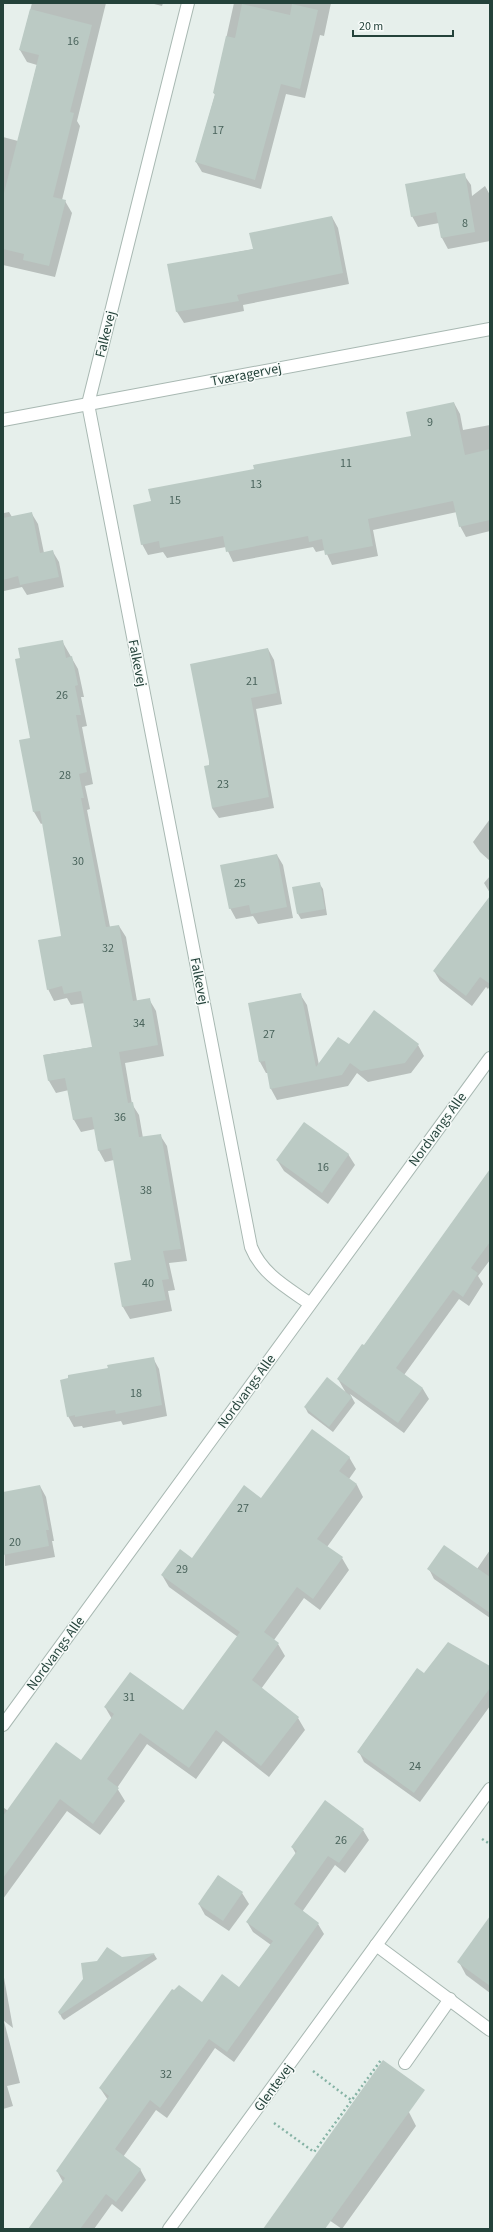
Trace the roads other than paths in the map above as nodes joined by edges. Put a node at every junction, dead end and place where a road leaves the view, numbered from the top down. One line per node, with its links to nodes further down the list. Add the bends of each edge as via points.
1 (188, 3): 3 (street, Falkevej)
2 (490, 329): 3 (street, Tværagervej)
3 (88, 404): 4 (street, Tværagervej); 6 (street, Falkevej, via 251,1247 264,1270)
4 (3, 420)
5 (490, 1058): 6 (street, Nordvangs Alle)
6 (309, 1303): 7 (street, Nordvangs Alle)
7 (3, 1725)
8 (490, 1790): 9 (street, Glentevej)
9 (376, 1945): 10 (street); 13 (street, Glentevej)
10 (450, 1999): 11 (street); 12 (street)
11 (490, 2030)
12 (405, 2063)
13 (169, 2229)

